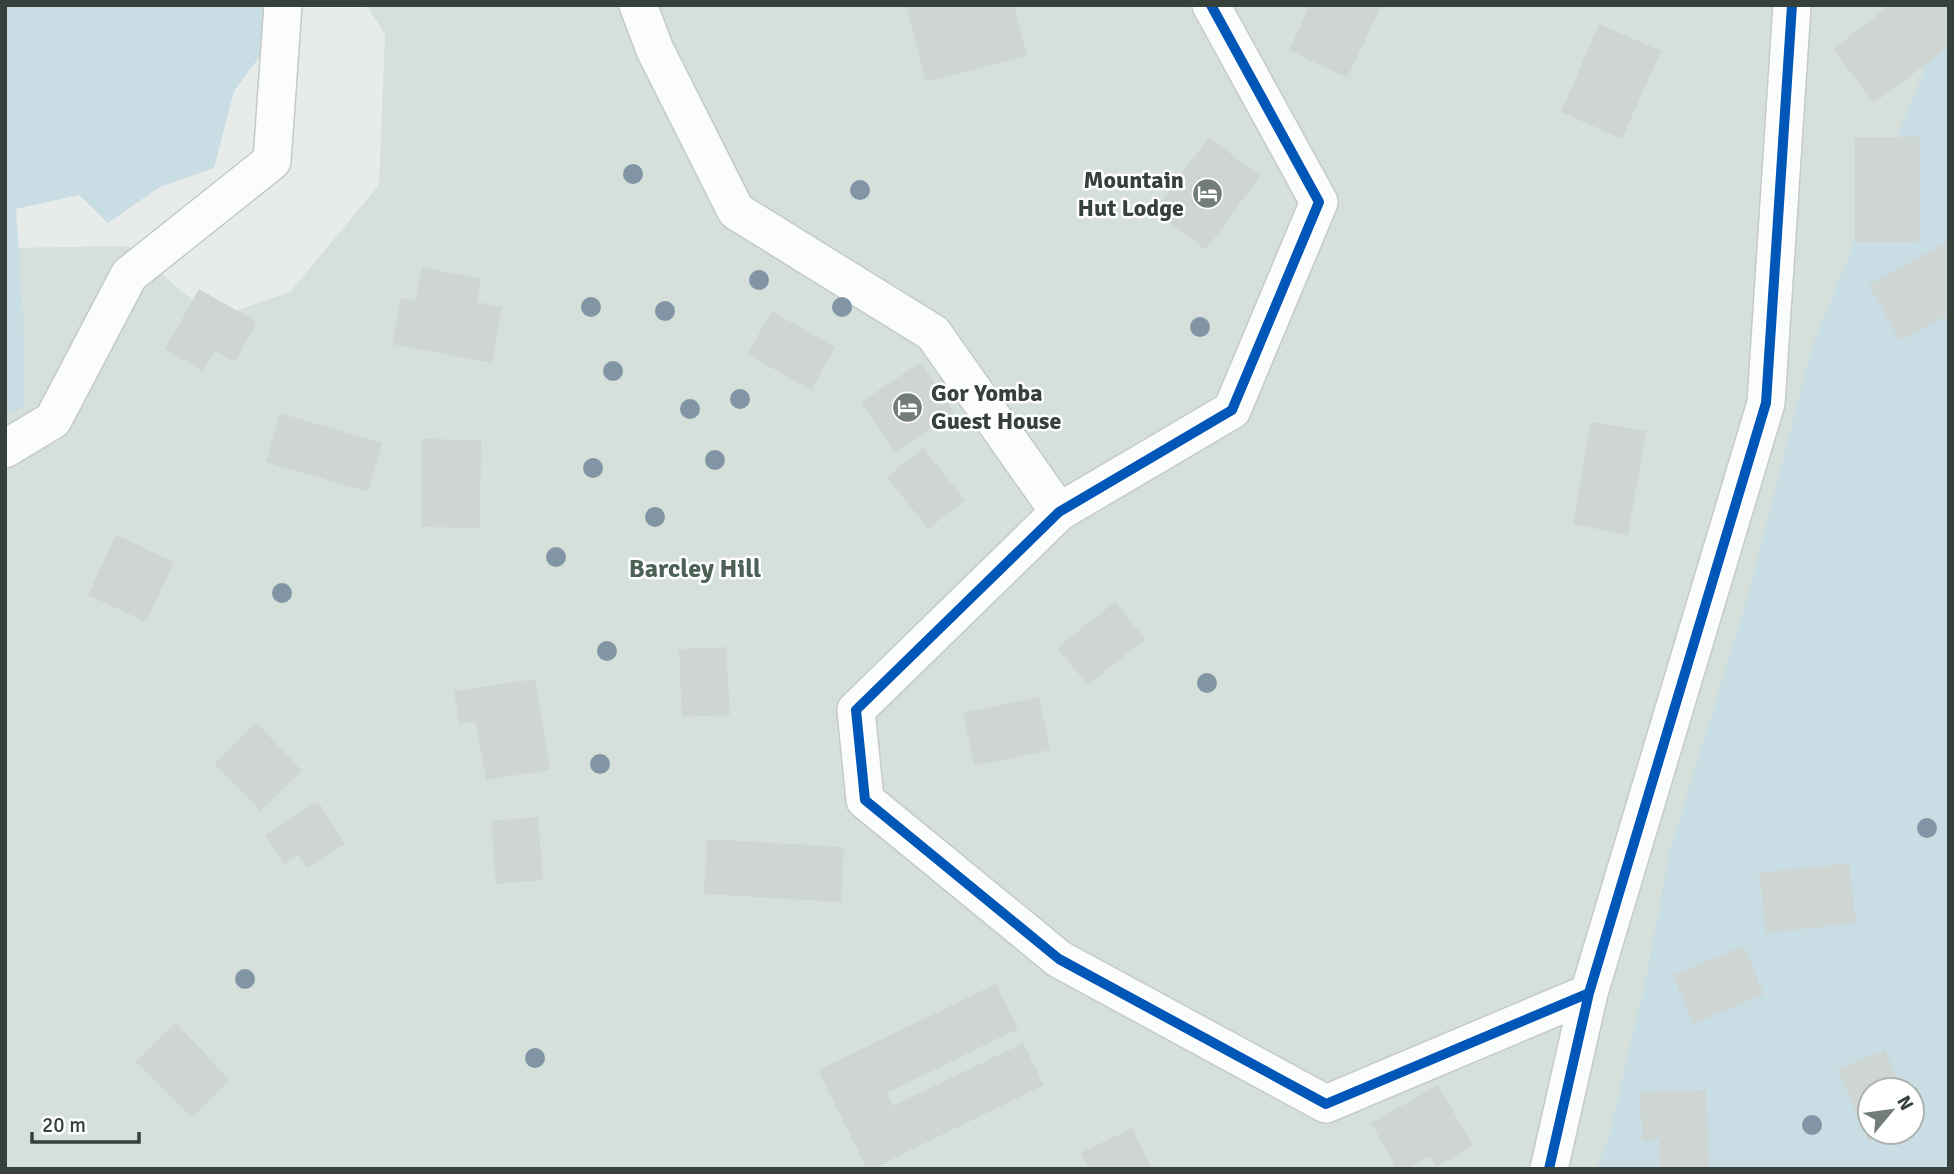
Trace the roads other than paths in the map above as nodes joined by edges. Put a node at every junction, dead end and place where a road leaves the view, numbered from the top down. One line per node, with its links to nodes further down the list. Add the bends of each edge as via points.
1 (283, 5): 5 (street, via 272,161 130,275 52,420)
2 (638, 5): 6 (street, via 655,50 736,211 933,333)
3 (1211, 5): 6 (street, via 1320,202 1232,410)
4 (1792, 5): 7 (street, via 1766,403)
5 (5, 449)
6 (1059, 512): 7 (street, via 856,710 865,800 1059,959 1326,1104)
7 (1589, 993): 8 (street)
8 (1549, 1169)

